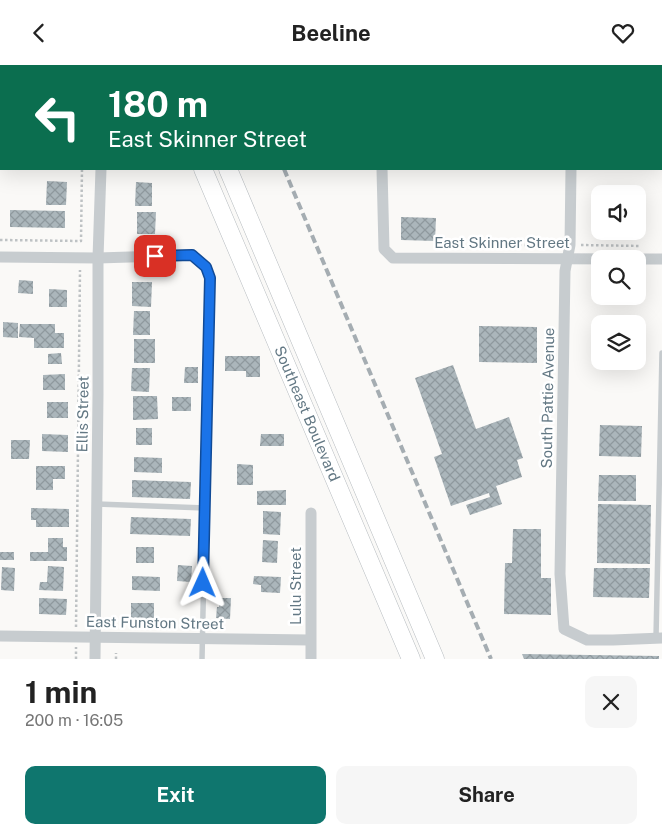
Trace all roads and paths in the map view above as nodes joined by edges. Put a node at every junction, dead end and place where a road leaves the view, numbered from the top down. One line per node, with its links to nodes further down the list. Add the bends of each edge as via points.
1 (82, 170): 8 (path)
2 (101, 170): 12 (street, Ellis Street)
3 (203, 170): 33 (main road, Southeast Boulevard)
4 (228, 170): 34 (main road, Southeast Boulevard)
5 (382, 170): 13 (street, East Skinner Street, via 384,249 393,258)
6 (571, 170): 13 (street, South Pattie Avenue)
7 (0, 240): 8 (path)
8 (81, 241): 11 (path)
9 (192, 255): 12 (street); 19 (lane, via 206,267 210,278)
10 (0, 257): 11 (street)
11 (81, 257): 12 (street); 22 (path)
12 (98, 257): 18 (street, Ellis Street)
13 (567, 258): 14 (street, East Skinner Street); 24 (street, South Pattie Avenue, via 560,574 564,629 587,640)
14 (591, 258)
15 (646, 259): 16 (street)
16 (662, 259)
17 (662, 353): 24 (lane)
18 (97, 504): 19 (lane); 23 (street, Ellis Street)
19 (205, 508): 25 (lane)
20 (311, 513): 26 (street, Lulu Street)
21 (0, 636): 22 (street, East Funston Street)
22 (76, 637): 23 (street, East Funston Street); 28 (path)
23 (95, 637): 25 (street, East Funston Street); 29 (street, Ellis Street)
24 (659, 638)
25 (202, 639): 26 (street, East Funston Street); 31 (lane)
26 (310, 640): 32 (street, Lulu Street)
27 (116, 653): 30 (path)
28 (76, 659)
29 (95, 659)
30 (116, 659)
31 (202, 659)
32 (310, 659)
33 (411, 659)
34 (435, 659)

